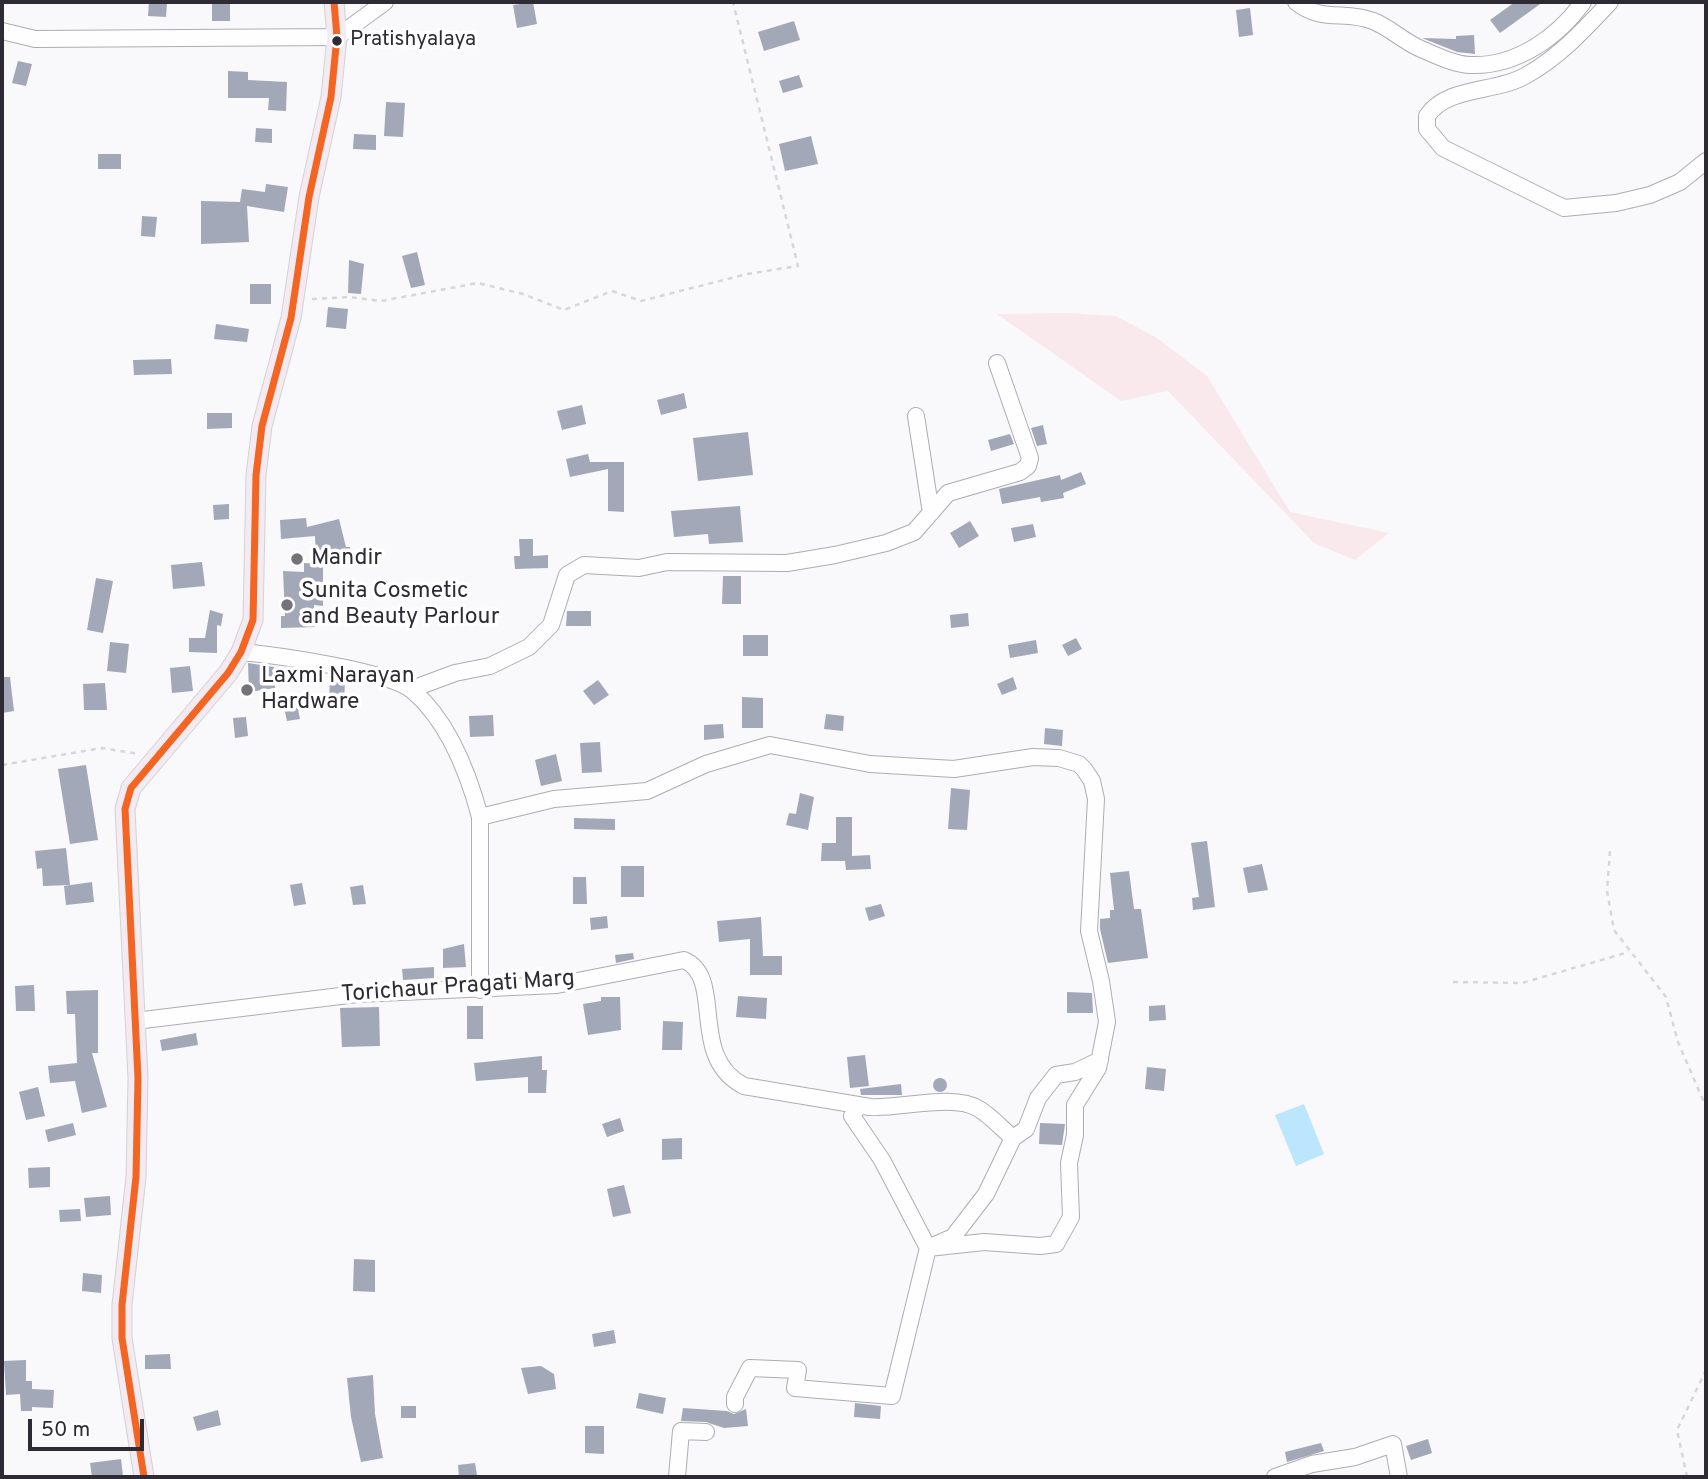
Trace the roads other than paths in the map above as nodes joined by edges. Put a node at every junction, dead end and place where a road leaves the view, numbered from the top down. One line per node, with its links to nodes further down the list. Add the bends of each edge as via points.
1 (334, 2): 7 (main road)
2 (385, 2): 7 (street)
3 (1296, 2): 4 (street, via 1311,13 1372,20 1418,47 1471,65 1535,49 1573,17)
4 (1583, 2)
5 (1610, 2): 8 (street, via 1567,47 1524,77 1441,100 1427,116 1427,129 1443,148 1564,208 1650,195 1680,182)
6 (2, 31): 7 (street, via 35,39)
7 (337, 37): 12 (main road, via 331,97 309,197 295,300 261,426 254,609)
8 (1706, 161)
9 (997, 363): 11 (street, via 1030,458 1028,466 948,492)
10 (916, 416): 11 (street)
11 (931, 513): 13 (street, via 914,532 886,543 787,563 667,562 639,568 584,565 567,575 551,625 529,647 490,666)
12 (242, 652): 13 (street, via 328,664); 16 (main road, via 131,788 125,809)
13 (412, 689): 14 (street, via 447,733 469,778)
14 (480, 817): 15 (street); 17 (street, via 554,799 647,791 706,764 770,745 870,764 954,769 1033,757 1079,764 1092,781 1096,799 1089,931 1107,1022)
15 (480, 990): 16 (street, Torichaur Pragati Marg, via 357,994); 18 (street, Torichaur Pragati Marg, via 557,985 684,960 701,976 714,1054 730,1079 744,1086)
16 (135, 1021): 23 (main road, via 136,1177 122,1338)
17 (1100, 1060): 19 (street, via 1056,1075 1038,1098 1026,1129); 20 (street, via 1075,1105 1069,1163 1071,1217 1056,1244 984,1241)
18 (859, 1105): 19 (street, via 890,1108 957,1103 978,1108); 20 (street, via 852,1115)
19 (1013, 1138): 20 (street, via 986,1194 953,1237)
20 (928, 1248): 21 (street, via 892,1396 795,1388 798,1370 750,1368)
21 (735, 1404)
22 (706, 1432): 24 (street, via 681,1432)
23 (144, 1477)
24 (677, 1477)
25 (1275, 1477): 26 (street, via 1393,1444)
26 (1399, 1477)

